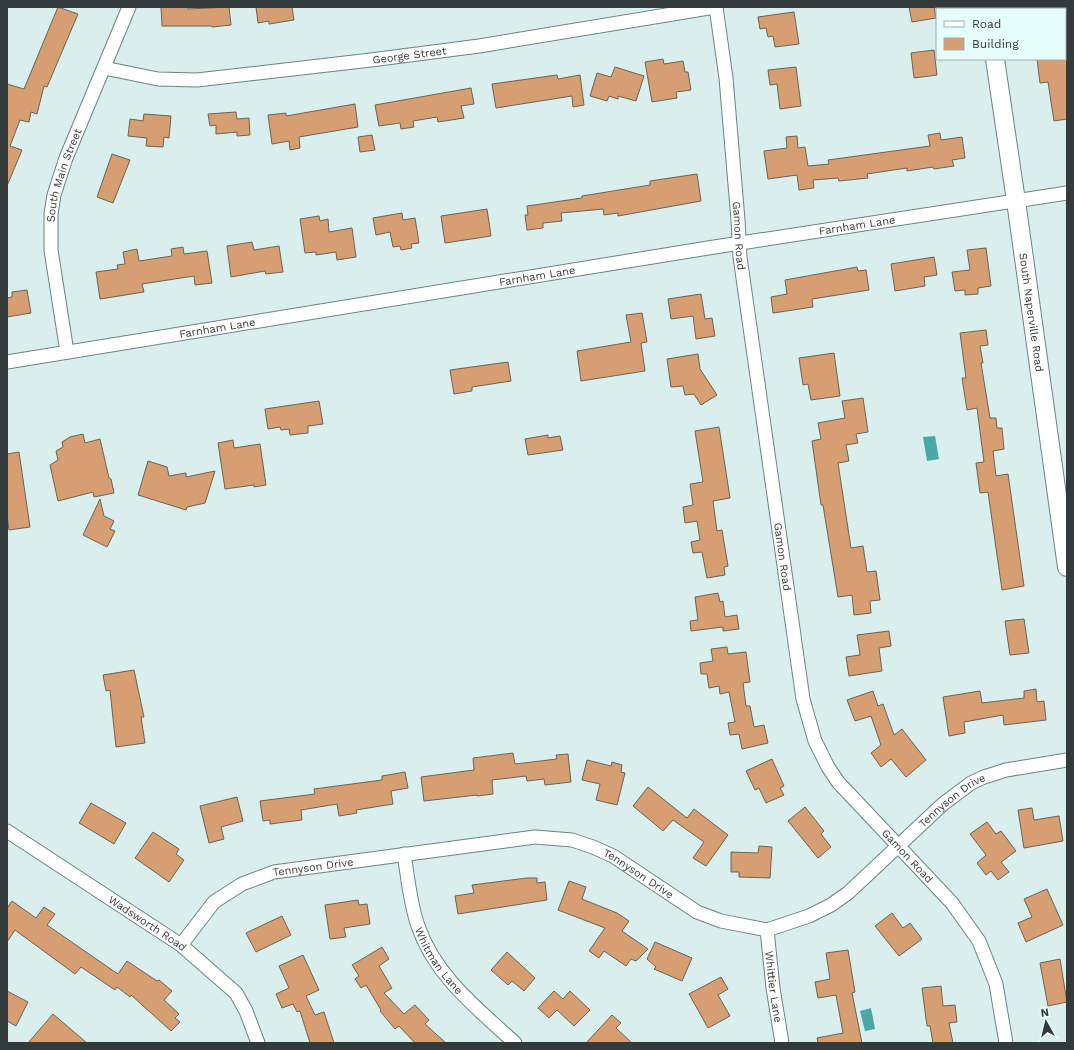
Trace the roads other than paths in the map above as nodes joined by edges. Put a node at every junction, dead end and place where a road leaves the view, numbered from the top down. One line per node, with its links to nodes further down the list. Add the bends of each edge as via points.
1 (129, 7): 4 (street, South Main Street)
2 (716, 7): 4 (street, George Street, via 479,46 205,79 158,79); 7 (street, Gamon Road, via 726,78)
3 (995, 60): 6 (main road, South Naperville Road)
4 (104, 68): 8 (street, South Main Street, via 58,178 50,214 50,250)
5 (1067, 193): 6 (street, Farnham Lane)
6 (1016, 201): 7 (street, Farnham Lane); 10 (main road, South Naperville Road)
7 (740, 243): 8 (street, Farnham Lane); 13 (street, Gamon Road, via 808,721 820,753 838,782)
8 (67, 352): 9 (street, Farnham Lane)
9 (7, 362)
10 (1067, 567)
11 (1067, 760): 13 (street, Tennyson Drive, via 1006,770 971,783 943,804)
12 (7, 831): 16 (street, Wadsworth Road)
13 (898, 847): 15 (street, Tennyson Drive, via 848,893 831,905 809,916); 20 (street, Gamon Road, via 952,903 979,941 996,984)
14 (404, 854): 15 (street, Tennyson Drive, via 524,838 572,840 612,856 697,912 722,921); 16 (street, Tennyson Drive, via 274,872 252,880 214,902); 18 (street, Whitman Lane, via 412,906 418,927 430,952 455,987)
15 (767, 930): 19 (street, Whittier Lane, via 772,988)
16 (181, 945): 17 (street, Wadsworth Road, via 236,993)
17 (258, 1043)
18 (516, 1043)
19 (782, 1043)
20 (1006, 1043)

